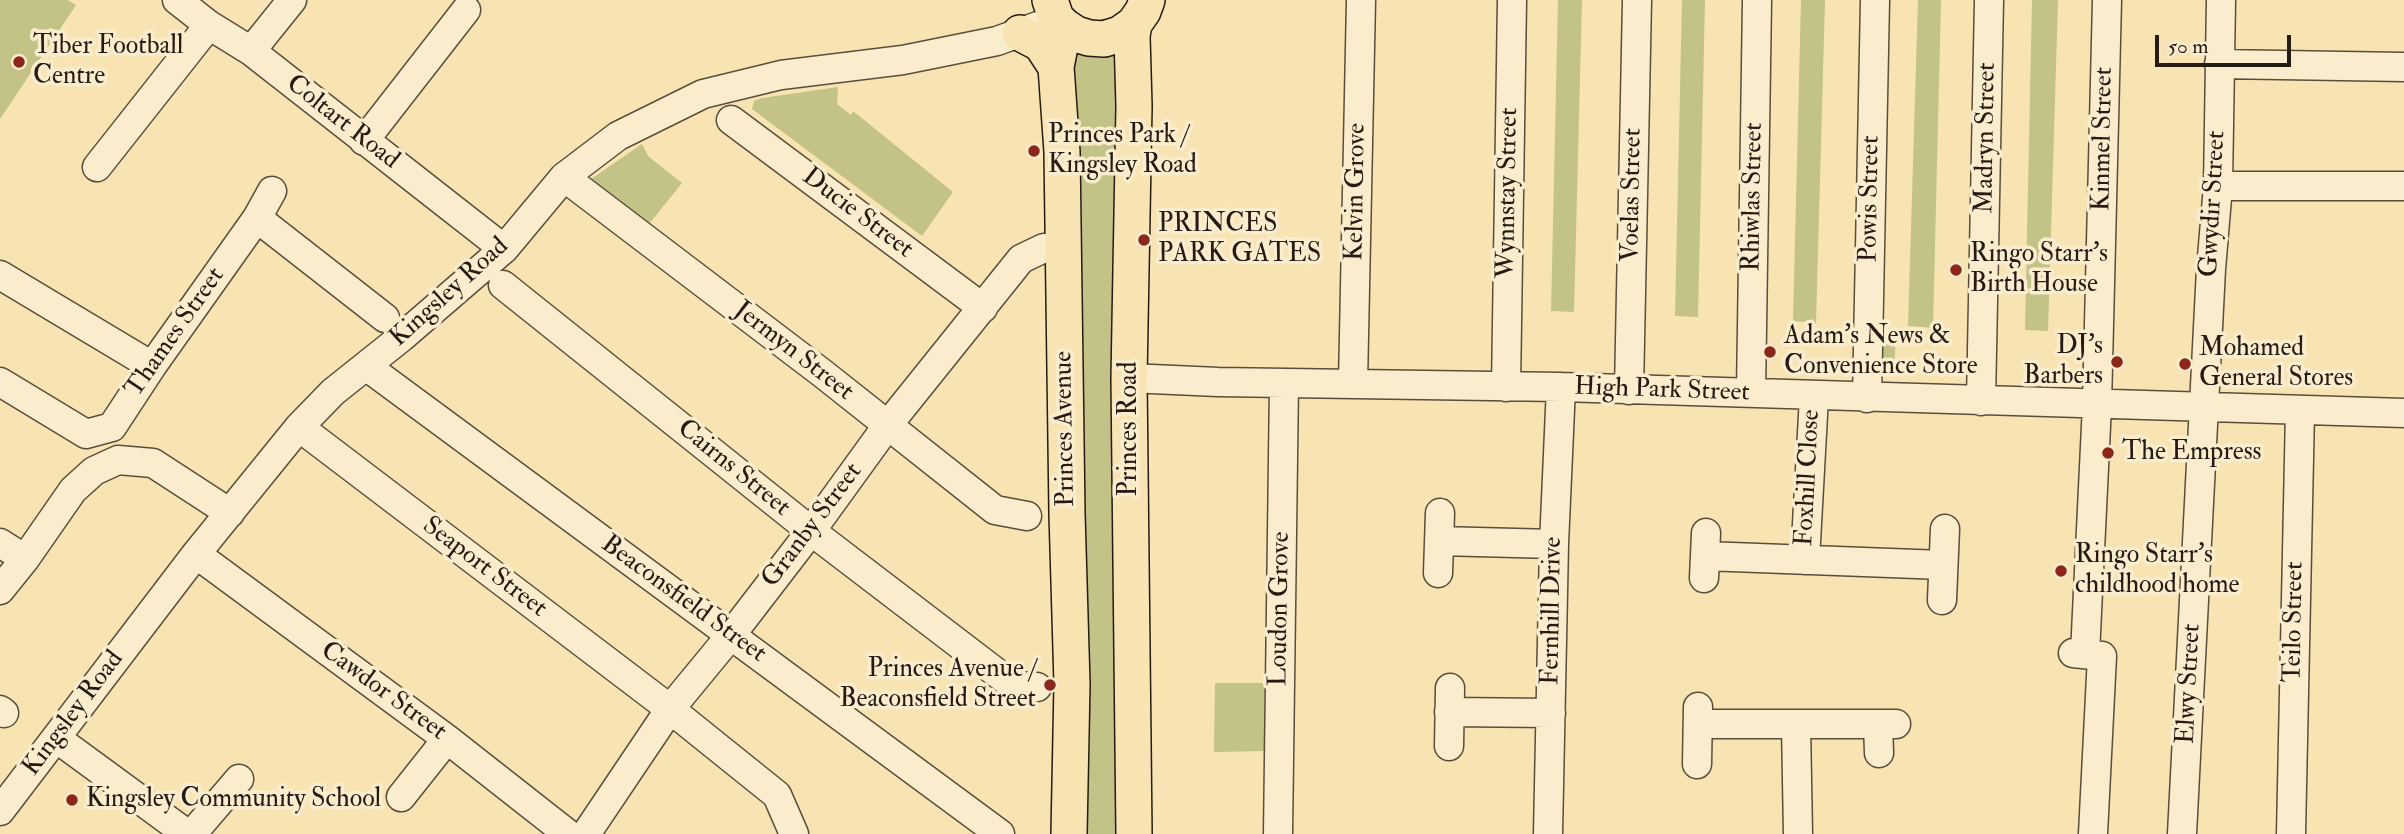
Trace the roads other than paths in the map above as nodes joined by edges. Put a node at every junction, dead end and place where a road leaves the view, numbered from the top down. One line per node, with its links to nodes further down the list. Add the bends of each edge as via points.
1 (177, 0): 14 (street, Coltart Road)
2 (292, 0): 16 (street)
3 (1361, 0): 39 (street, Kelvin Grove)
4 (1512, 0): 40 (street, Wynnstay Street)
5 (1637, 0): 42 (street, Voelas Street)
6 (1757, 0): 43 (street, Rhiwlas Street)
7 (1875, 0): 45 (street, Powis Street)
8 (1989, 0): 46 (street, Madryn Street)
9 (2107, 0): 47 (street, Kinmel Street)
10 (2221, 0): 17 (street, Gwydir Street)
11 (466, 10): 21 (street)
12 (1141, 12): 13 (main road, via 1120,34 1104,38 1076,34); 36 (main road, Princes Road, via 1132,36)
13 (1057, 15): 15 (street, Kingsley Road); 18 (main road, Princes Avenue)
14 (209, 25): 16 (street, Coltart Road); 22 (street)
15 (1020, 33): 18 (main road, via 1041,44); 23 (street, Kingsley Road, via 903,60 781,75 703,94 618,136)
16 (251, 51): 21 (street, Coltart Road)
17 (2219, 64): 19 (street); 24 (street, Gwydir Street)
18 (1056, 67): 28 (main road, Princes Avenue)
19 (2404, 67)
20 (731, 120): 32 (street, Ducie Street)
21 (364, 141): 29 (street, Coltart Road)
22 (97, 167)
23 (564, 177): 29 (street, Kingsley Road); 51 (street, Jermyn Street)
24 (2218, 186): 25 (street); 48 (street, Gwydir Street)
25 (2404, 186)
26 (272, 191): 27 (street, Thames Street)
27 (257, 218): 33 (street); 34 (street, Thames Street)
28 (1063, 247): 32 (street, Granby Street, via 1044,248 1021,259); 87 (main road, Princes Avenue, via 1072,684)
29 (504, 249): 35 (street, Kingsley Road)
30 (0, 275): 34 (street)
31 (503, 285): 57 (street, Cairns Street)
32 (983, 307): 51 (street, Granby Street)
33 (385, 318)
34 (152, 366): 37 (street, Thames Street, via 112,427 86,434)
35 (366, 366): 52 (street, Kingsley Road, via 332,392); 69 (street, Beaconsfield Street)
36 (1129, 378): 38 (street, High Park Street); 88 (main road, Princes Road)
37 (0, 382)
38 (1284, 383): 39 (street, High Park Street); 89 (street, Loudon Grove)
39 (1353, 383): 40 (street, High Park Street)
40 (1506, 387): 41 (street, High Park Street)
41 (1561, 387): 42 (street, High Park Street); 60 (street, Fernhill Drive)
42 (1629, 390): 43 (street, High Park Street)
43 (1751, 393): 44 (street, High Park Street)
44 (1814, 397): 45 (street, High Park Street); 64 (street, Foxhill Close)
45 (1867, 398): 46 (street, High Park Street)
46 (1981, 401): 47 (street, High Park Street)
47 (2097, 405): 48 (street, High Park Street); 92 (street, Kinmel Street, via 2077,654 2102,656)
48 (2203, 408): 49 (street, High Park Street); 93 (street, Elwy Street)
49 (2300, 411): 50 (street, High Park Street); 94 (street, Teilo Street)
50 (2404, 413)
51 (887, 426): 55 (street, Jermyn Street, via 995,510); 57 (street, Granby Street)
52 (299, 427): 53 (street, Kingsley Road); 71 (street, Seaport Street)
53 (230, 513): 61 (street, Kingsley Road); 63 (street, via 153,463 118,460 94,471 73,490)
54 (1440, 513): 58 (street)
55 (1027, 516)
56 (1945, 529): 65 (street)
57 (811, 531): 69 (street, Granby Street); 70 (street, Cairns Street, via 1014,687)
58 (1439, 541): 60 (street); 66 (street)
59 (0, 543): 63 (street)
60 (1554, 544): 72 (street, Fernhill Drive)
61 (196, 554): 74 (street, Kingsley Road); 75 (street, Cawdor Street)
62 (1705, 556): 64 (street, Foxhill Close)
63 (25, 559): 67 (street)
64 (1805, 560): 65 (street, Foxhill Close)
65 (1944, 565): 68 (street)
66 (1438, 573)
67 (0, 590)
68 (1942, 600)
69 (731, 635): 71 (street, Granby Street); 86 (street, Beaconsfield Street)
70 (1037, 687)
71 (670, 709): 84 (street, Granby Street); 85 (street, Seaport Street, via 777,795)
72 (1551, 713): 76 (street, via 1450,700); 90 (street, Fernhill Drive)
73 (1796, 725): 77 (street, via 1887,724); 78 (street, via 1698,714); 91 (street)
74 (56, 738): 81 (street, Kingsley Road); 82 (street)
75 (447, 739): 80 (street); 83 (street, Cawdor Street)
76 (1449, 746)
77 (1879, 753)
78 (1697, 764)
79 (239, 779): 82 (street)
80 (401, 797)
81 (0, 811)
82 (189, 834)
83 (568, 834)
84 (586, 834)
85 (794, 834)
86 (1000, 834)
87 (1069, 834)
88 (1134, 834)
89 (1278, 834)
90 (1548, 834)
91 (1798, 834)
92 (2093, 834)
93 (2182, 834)
94 (2291, 834)

